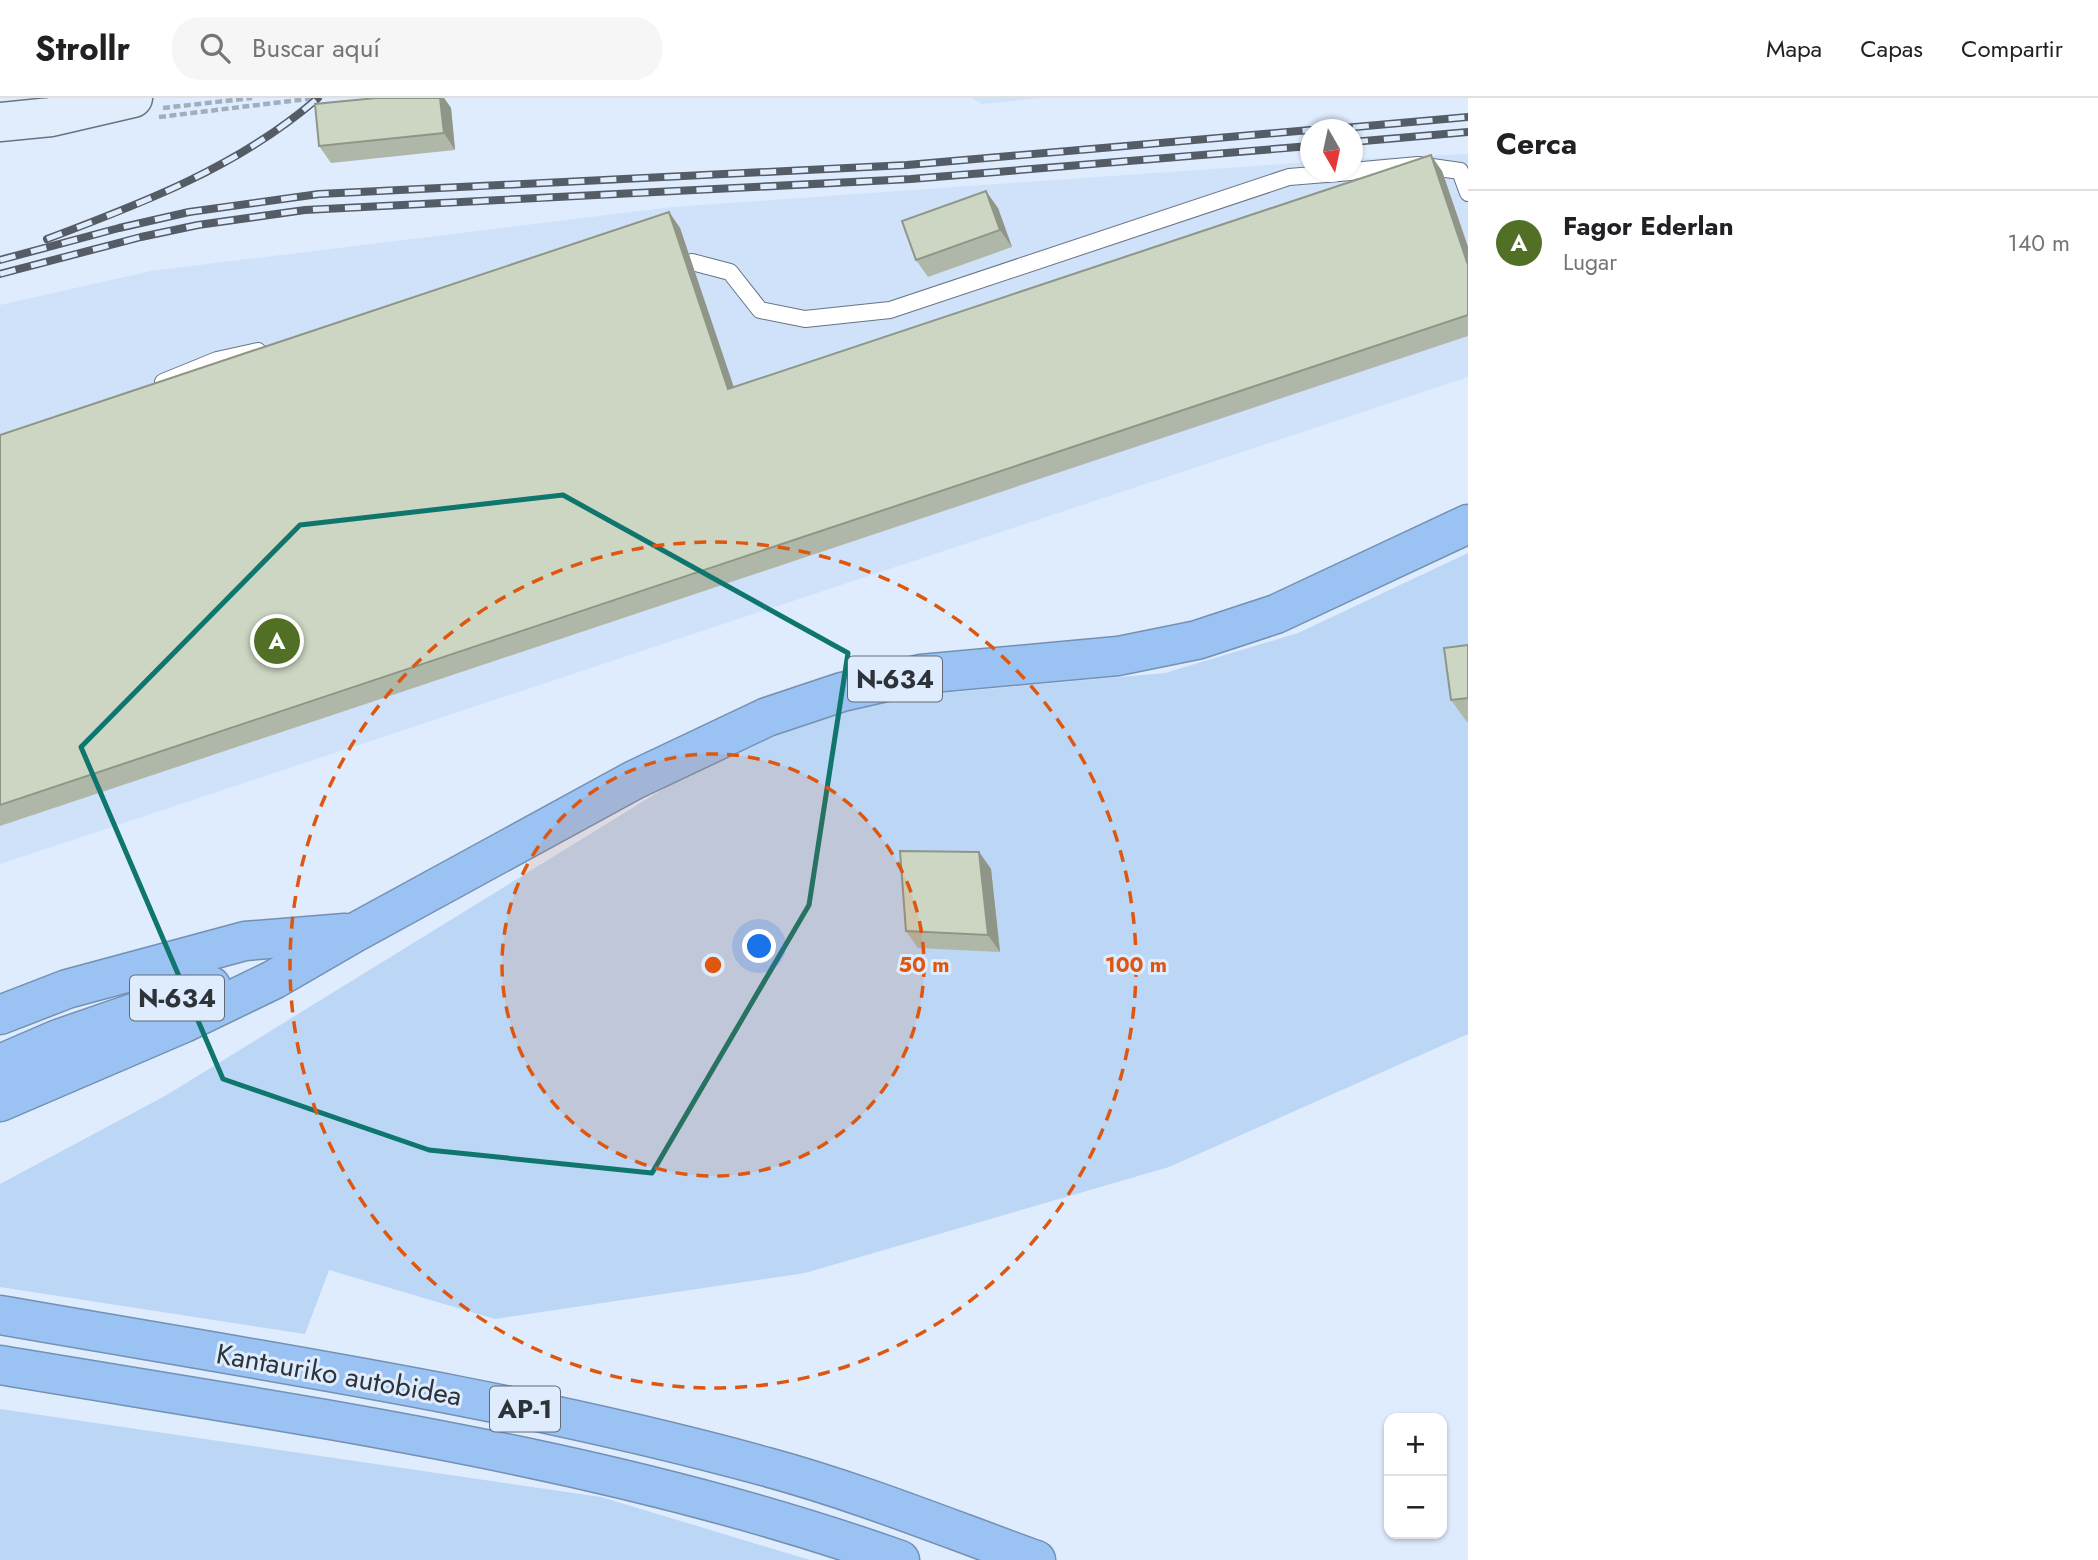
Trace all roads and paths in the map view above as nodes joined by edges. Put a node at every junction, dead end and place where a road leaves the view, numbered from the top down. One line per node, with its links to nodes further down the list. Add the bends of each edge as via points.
1 (133, 98): 2 (street, via 51,117)
2 (0, 122)
3 (1363, 170): 5 (lane, via 1418,165 1460,170)
4 (1300, 176): 6 (lane, via 890,310 805,319 760,310 730,272)
5 (1468, 192)
6 (692, 262)
7 (270, 349): 8 (lane, via 216,360)
8 (146, 389)
9 (1468, 524): 10 (highway, N-634, via 1276,614 1197,640 1118,656 920,674 792,708 634,780)
10 (354, 933): 11 (highway, via 245,941); 14 (highway, N-634); 15 (highway, via 273,980 184,1023)
11 (66, 989): 12 (lane); 13 (highway)
12 (0, 1002)
13 (0, 1015)
14 (0, 1064)
15 (0, 1102)
16 (0, 1315): 19 (highway, Kantauriko autobidea / AP-1, via 501,1404 658,1438 869,1499)
17 (0, 1365): 18 (highway, Kantauriko autobidea / AP-1, via 514,1454 740,1508)
18 (900, 1560)
19 (1036, 1560)

